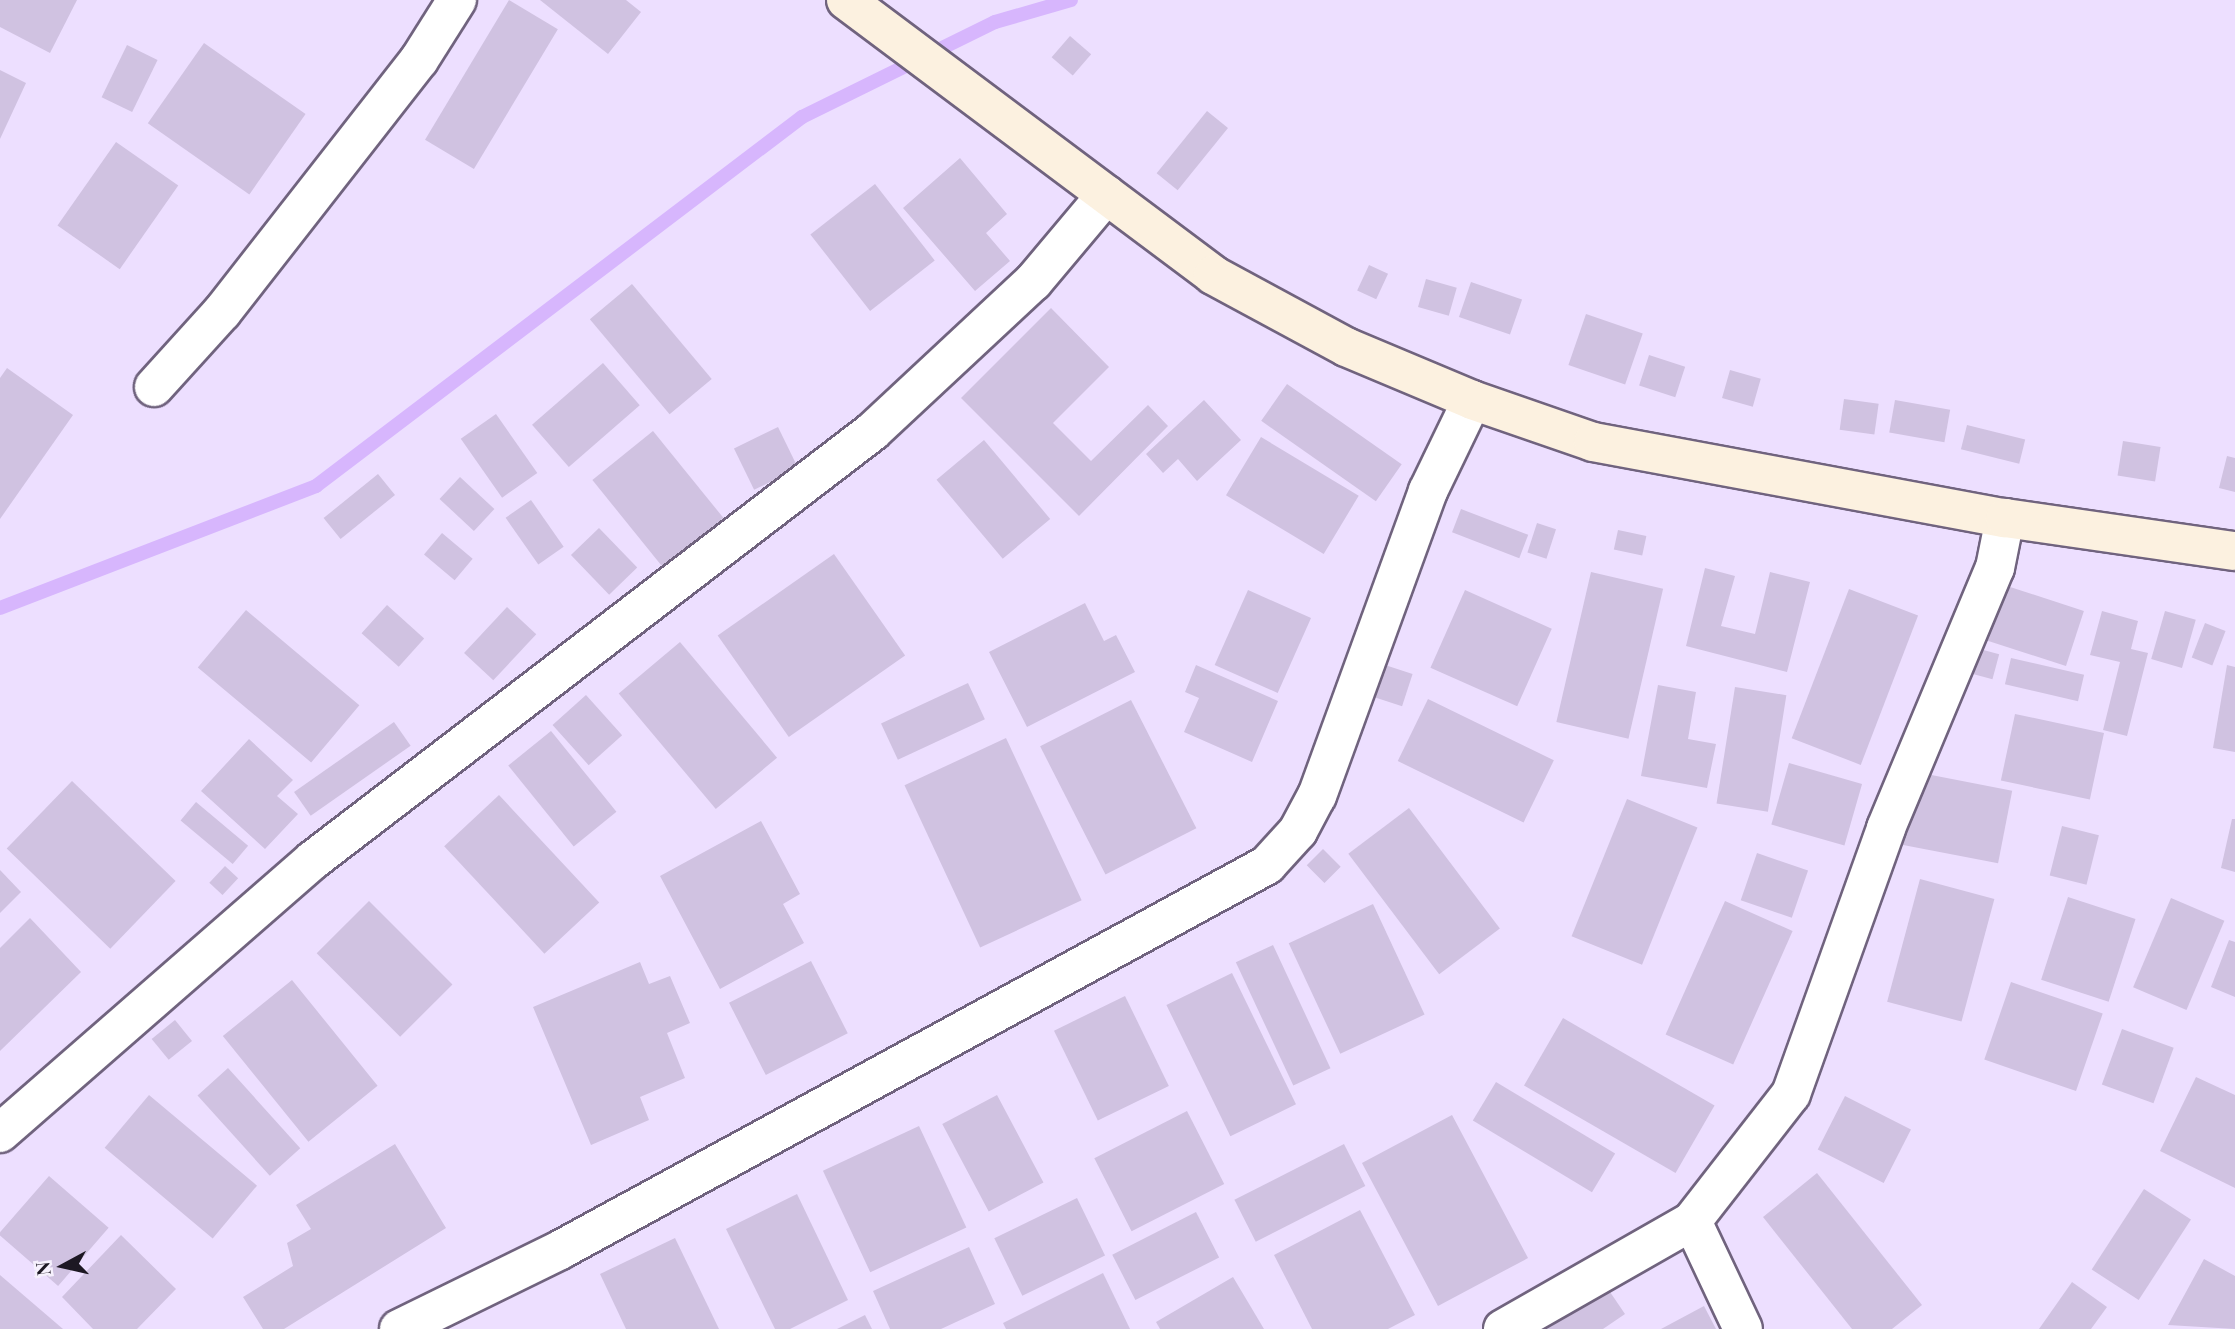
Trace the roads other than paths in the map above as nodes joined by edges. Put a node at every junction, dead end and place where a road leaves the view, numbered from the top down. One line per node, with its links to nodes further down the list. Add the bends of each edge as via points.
1 (457, 0): 4 (street, via 419,61 239,290)
2 (846, 0): 3 (main road)
3 (1106, 195): 5 (main road, via 1213,275 1346,347); 8 (street, via 1033,282 873,431 313,860)
4 (154, 387)
5 (1472, 400): 6 (main road, via 1593,442); 10 (street, via 1427,491 1317,796 1298,831 1267,866 560,1251)
6 (2006, 518): 7 (main road); 9 (street, via 1995,568 1886,828 1791,1094)
7 (2235, 551)
8 (0, 1133)
9 (1692, 1221): 11 (street); 12 (street)
10 (399, 1329)
11 (1503, 1329)
12 (1742, 1329)

